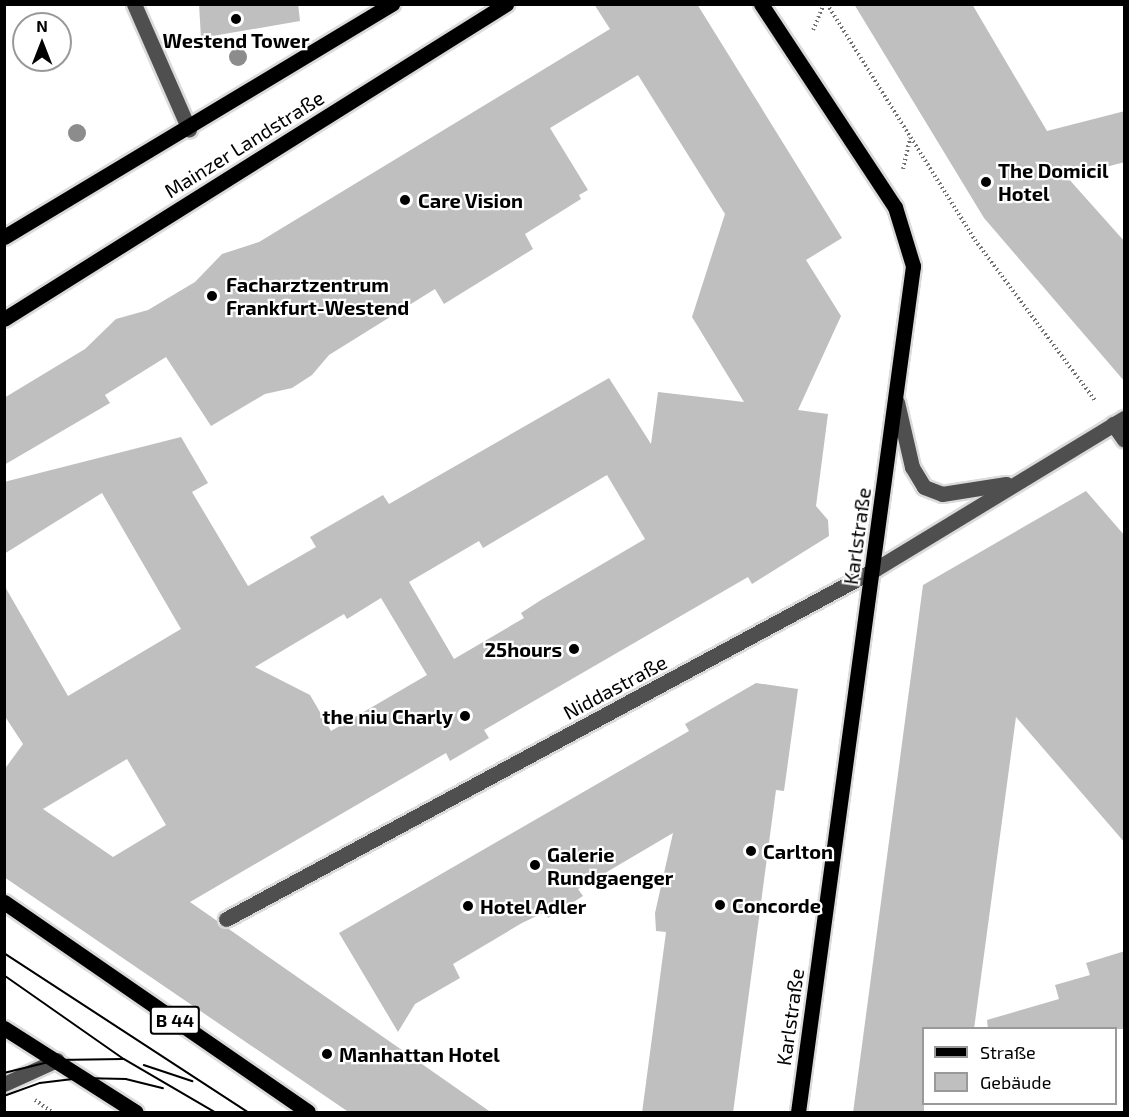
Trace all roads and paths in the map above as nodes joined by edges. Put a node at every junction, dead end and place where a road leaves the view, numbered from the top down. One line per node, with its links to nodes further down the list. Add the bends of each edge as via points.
1 (134, 4): 6 (street)
2 (393, 4): 6 (main road, Mainzer Landstraße)
3 (506, 4): 8 (main road, Mainzer Landstraße)
4 (761, 4): 9 (main road, Karlstraße, via 906,231 913,266)
5 (826, 4): 10 (path, via 975,240)
6 (189, 129): 7 (main road, Mainzer Landstraße)
7 (4, 237)
8 (4, 319)
9 (897, 402): 12 (street, Niddastraße, via 912,467 932,492 971,491); 13 (main road, Karlstraße)
10 (1119, 421): 11 (street); 12 (street, Niddastraße)
11 (1125, 440)
12 (1018, 481): 13 (street, Niddastraße)
13 (874, 570): 15 (street, Niddastraße); 23 (main road, Karlstraße)
14 (4, 902): 22 (main road, B 44)
15 (226, 919)
16 (4, 1028): 17 (main road)
17 (57, 1060): 18 (street); 21 (main road)
18 (4, 1084)
19 (32, 1098): 20 (path)
20 (52, 1113)
21 (136, 1113)
22 (308, 1113)
23 (798, 1113)

